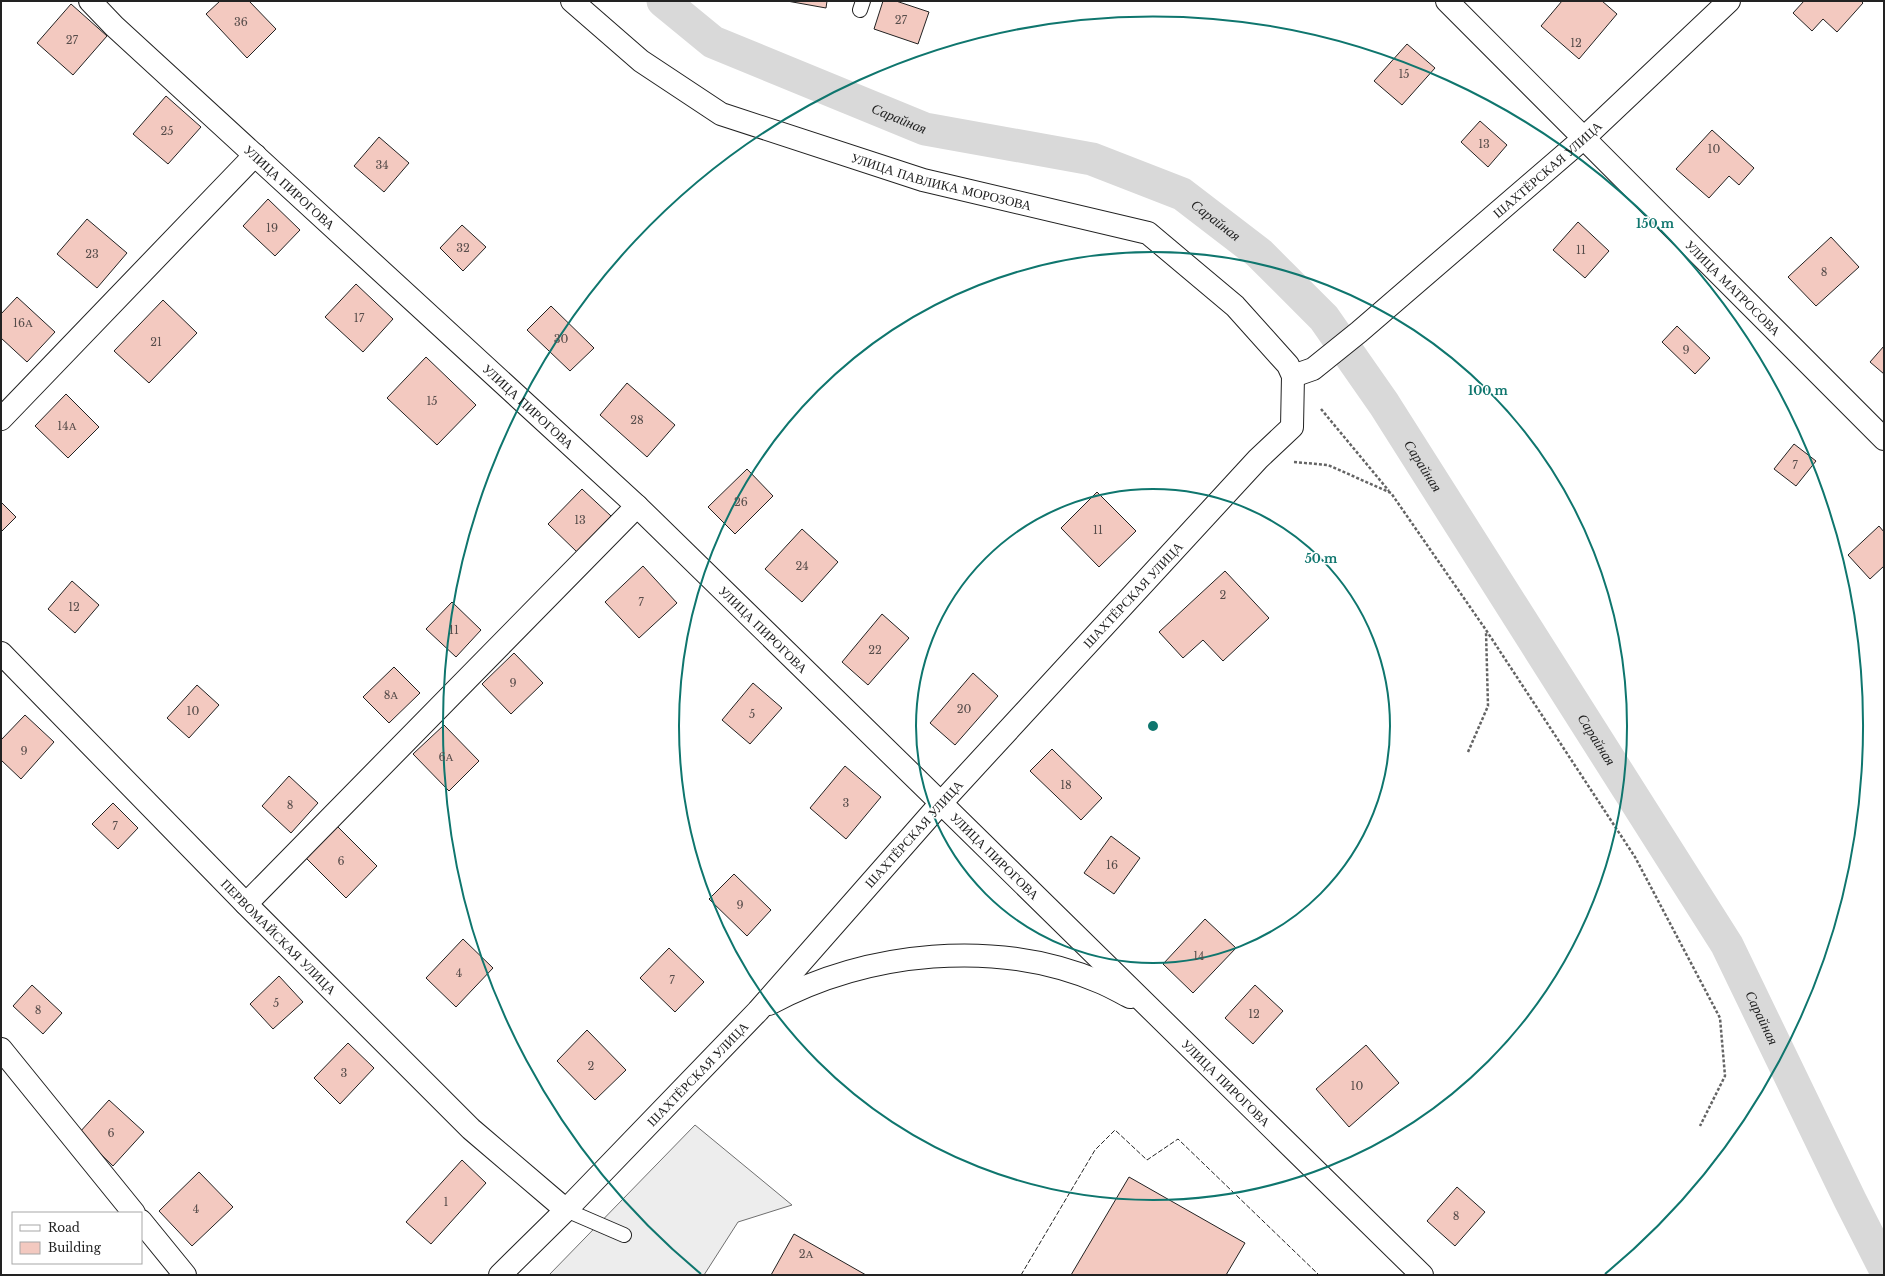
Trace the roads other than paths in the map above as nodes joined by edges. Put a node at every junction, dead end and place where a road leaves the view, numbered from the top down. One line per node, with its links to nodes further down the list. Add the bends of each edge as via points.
1 (90, 1): 6 (street, УЛИЦА ПИРОГОВА)
2 (572, 1): 7 (street, УЛИЦА ПАВЛИКА МОРОЗОВА, via 641,61 721,114 923,180 1148,233 1235,306 1288,365)
3 (1447, 1): 5 (street, УЛИЦА МАТРОСОВА)
4 (1729, 1): 5 (street, ШАХТЁРСКАЯ УЛИЦА)
5 (1584, 138): 7 (street, ШАХТЁРСКАЯ УЛИЦА, via 1359,332); 9 (street, УЛИЦА МАТРОСОВА)
6 (255, 155): 8 (street); 10 (street, УЛИЦА ПИРОГОВА)
7 (1303, 373): 12 (street, ШАХТЁРСКАЯ УЛИЦА, via 1292,426 1258,459)
8 (1, 419)
9 (1884, 439)
10 (637, 506): 12 (street, УЛИЦА ПИРОГОВА); 13 (street)
11 (1, 653): 13 (street, ПЕРВОМАЙСКАЯ УЛИЦА)
12 (941, 803): 14 (street, УЛИЦА ПИРОГОВА); 15 (street, ШАХТЁРСКАЯ УЛИЦА)
13 (246, 904): 17 (street, ПЕРВОМАЙСКАЯ УЛИЦА, via 471,1129)
14 (1152, 1009): 15 (street, via 1101,982 1072,972 1013,958 982,956 916,959 863,968 803,987); 23 (street, УЛИЦА ПИРОГОВА)
15 (758, 1011): 17 (street, ШАХТЁРСКАЯ УЛИЦА)
16 (1, 1049): 18 (street)
17 (566, 1210): 20 (lane); 22 (street, ШАХТЁРСКАЯ УЛИЦА)
18 (133, 1212)
19 (142, 1222): 21 (street)
20 (624, 1235)
21 (185, 1275)
22 (500, 1275)
23 (1422, 1275)

